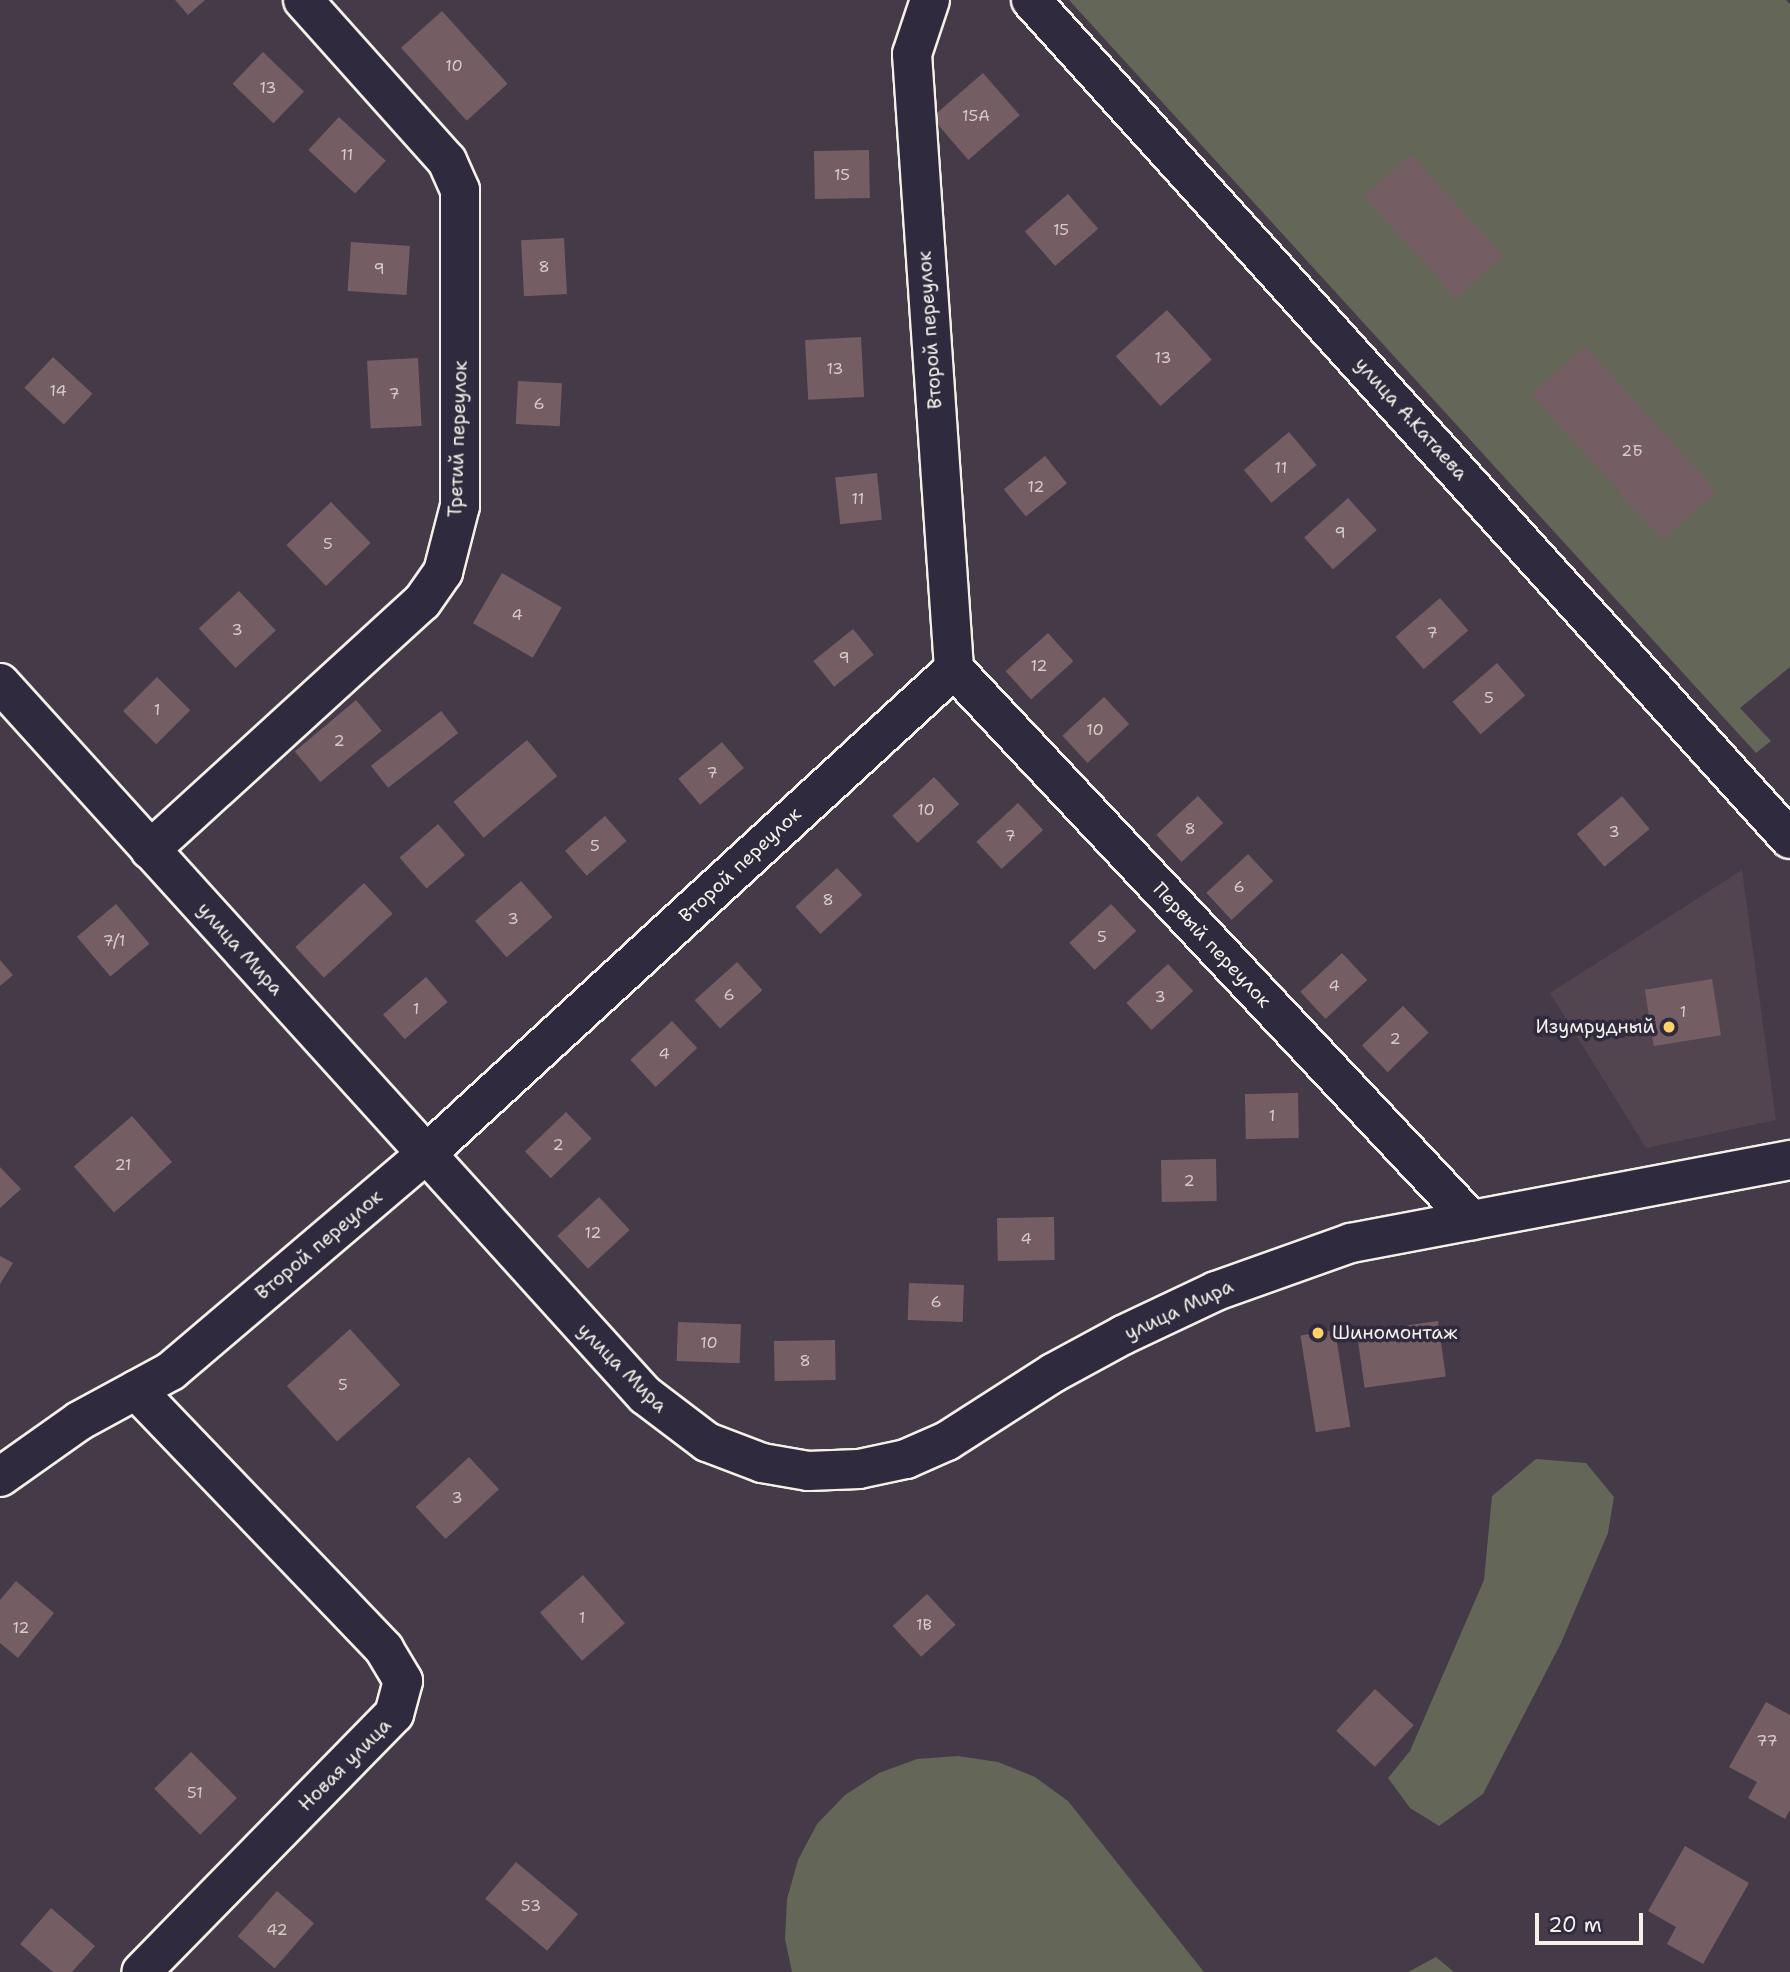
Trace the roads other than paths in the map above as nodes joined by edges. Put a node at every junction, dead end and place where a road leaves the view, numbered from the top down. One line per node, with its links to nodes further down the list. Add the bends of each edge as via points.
1 (303, 0): 7 (street, Третий переулок, via 447,160 460,190 460,506 443,572 422,602)
2 (930, 0): 4 (street, Второй переулок, via 912,54)
3 (1031, 0): 6 (street, улица А.Катаева)
4 (954, 669): 8 (street, Второй переулок); 10 (street, Первый переулок)
5 (0, 683): 7 (street, улица Мира)
6 (1790, 839)
7 (150, 850): 8 (street, улица Мира)
8 (425, 1154): 10 (street, улица Мира, via 645,1395 679,1424 708,1442 762,1464 808,1471 859,1469 916,1454 1124,1335 1272,1269 1351,1243); 11 (street, Второй переулок, via 171,1371)
9 (1790, 1160): 10 (street, улица Мира)
10 (1471, 1220)
11 (136, 1390): 12 (street, Второй переулок, via 79,1421); 13 (street, Новая улица, via 384,1648 403,1681 394,1714)
12 (0, 1477)
13 (141, 1972)

